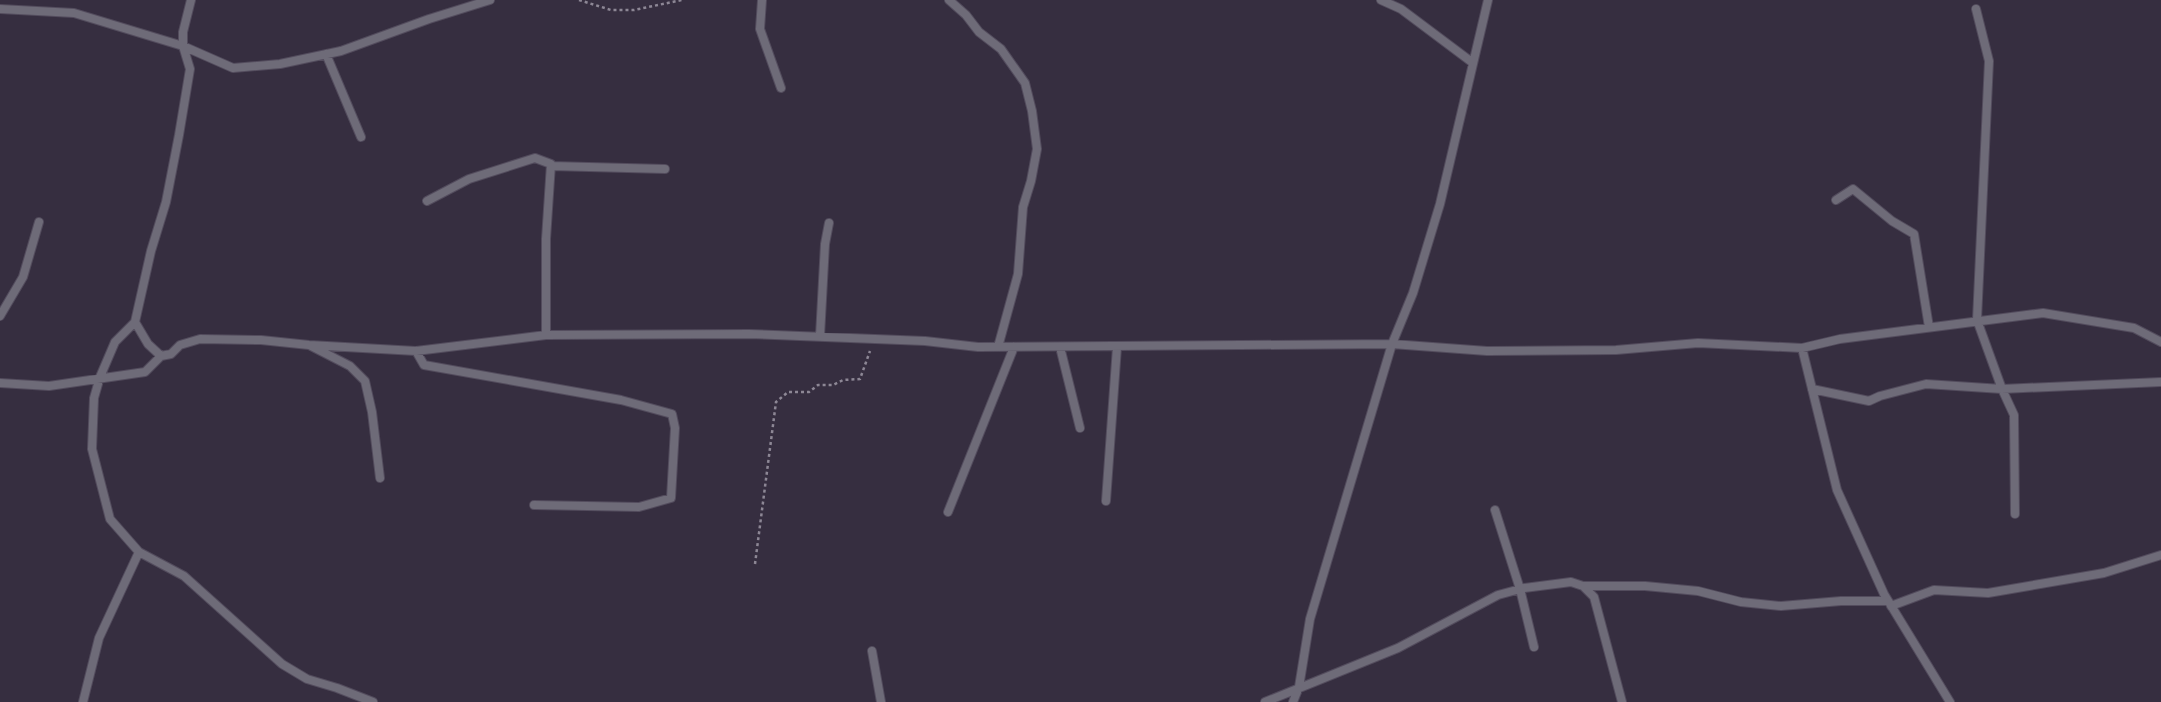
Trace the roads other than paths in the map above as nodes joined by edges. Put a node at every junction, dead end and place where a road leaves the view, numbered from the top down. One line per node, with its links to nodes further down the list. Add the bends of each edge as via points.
1 (191, 0): 9 (street, via 183,32)
2 (490, 0): 10 (street)
3 (762, 0): 12 (street, via 760,29)
4 (949, 0): 29 (street, via 966,15 979,32 1001,49 1025,83 1032,111 1037,149 1023,207 1018,274)
5 (1381, 0): 11 (street, via 1401,9)
6 (1488, 0): 11 (street)
7 (0, 9): 9 (street, via 74,13)
8 (1976, 9): 21 (street, via 1989,61)
9 (183, 46): 10 (street, via 233,68 280,64); 22 (street, via 190,70 179,135 166,202 151,251)
10 (326, 54): 13 (street)
11 (1473, 63): 27 (street, via 1440,204 1413,293)
12 (781, 88)
13 (360, 137)
14 (551, 166): 15 (street); 17 (street, via 534,158 469,179); 24 (street, via 546,239)
15 (665, 169)
16 (1836, 200): 23 (street, via 1853,189 1874,207 1914,234)
17 (427, 201)
18 (39, 222): 20 (street, via 23,277)
19 (829, 223): 25 (street, via 825,244)
20 (0, 316)
21 (1977, 320): 23 (street); 26 (street, via 2043,313 2134,328); 40 (street)
22 (135, 322): 35 (street, via 148,344); 36 (street, via 115,342)
23 (1929, 327): 33 (street, via 1840,339)
24 (546, 335): 25 (street); 34 (street)
25 (820, 336): 29 (street)
26 (2161, 342)
27 (1392, 344): 32 (street); 33 (street, via 1487,351 1616,350 1698,343); 55 (street, via 1310,619)
28 (309, 345): 34 (street); 35 (street, via 261,340 200,339 180,345 171,354); 42 (street, via 350,366 365,381 372,412)
29 (998, 347): 30 (street)
30 (1014, 347): 31 (street); 46 (street)
31 (1060, 347): 32 (street); 41 (street)
32 (1117, 347): 43 (street)
33 (1802, 348): 39 (street)
34 (416, 352): 44 (street, via 424,365 621,400 672,414 675,428 672,498 639,507)
35 (161, 356): 36 (street, via 145,372)
36 (100, 377): 38 (street, via 49,386); 48 (street, via 93,404 94,461 110,519)
37 (2161, 382): 40 (street)
38 (0, 383)
39 (1812, 389): 40 (street, via 1869,401 1926,384); 52 (street, via 1837,490)
40 (2002, 389): 47 (street, via 2014,415)
41 (1080, 428)
42 (380, 478)
43 (1106, 501)
44 (534, 505)
45 (1495, 510): 51 (street)
46 (948, 512)
47 (2014, 514)
48 (139, 552): 56 (street, via 99,638); 57 (street, via 184,576 282,664 307,680)
49 (2161, 555): 52 (street, via 2104,573 1988,593 1934,590)
50 (1583, 586): 51 (street, via 1571,582); 52 (street, via 1645,586 1698,591 1741,602 1781,606 1842,601); 61 (street, via 1594,597)
51 (1520, 589): 53 (street); 55 (street, via 1498,595 1398,648)
52 (1890, 604): 62 (street)
53 (1534, 647)
54 (872, 651): 58 (street)
55 (1299, 688): 59 (street); 60 (street)
56 (83, 702)
57 (374, 702)
58 (881, 702)
59 (1265, 702)
60 (1294, 702)
61 (1622, 702)
62 (1950, 702)

